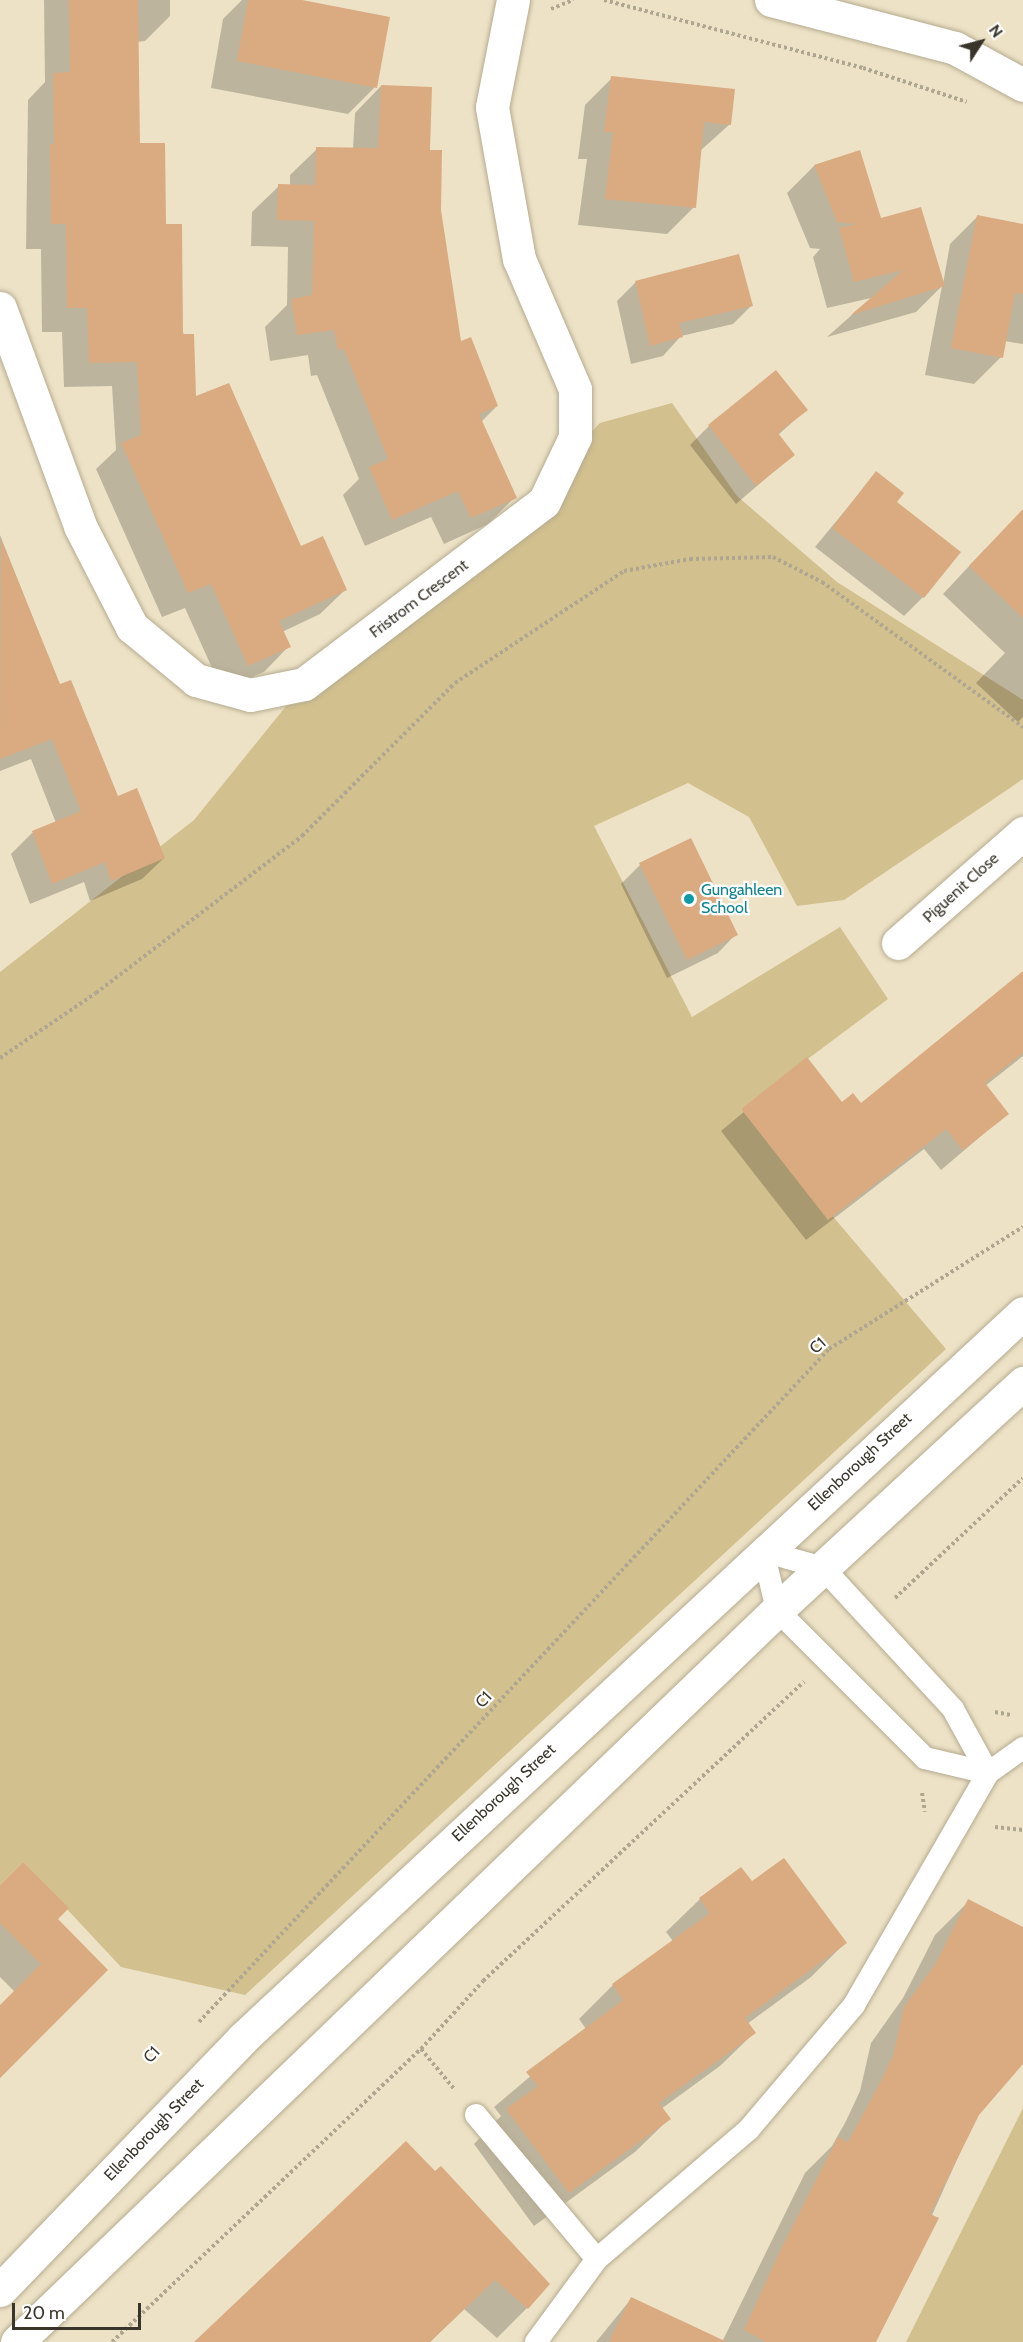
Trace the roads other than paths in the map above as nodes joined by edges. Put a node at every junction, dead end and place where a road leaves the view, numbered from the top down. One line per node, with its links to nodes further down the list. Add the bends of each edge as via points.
1 (513, 0): 4 (main road, Fristrom Crescent, via 492,107 519,259 575,389 575,437 544,502 304,684 250,695 196,681 132,627 80,526)
2 (771, 0): 3 (main road, via 955,48)
3 (1023, 85)
4 (0, 308)
5 (1023, 833): 6 (main road, Piguenit Close)
6 (898, 944)
7 (1023, 1313): 9 (main road, Ellenborough Street)
8 (1023, 1383): 10 (main road)
9 (763, 1551): 10 (lane); 11 (lane); 16 (main road, Ellenborough Street, via 242,2039)
10 (823, 1568): 11 (main road); 13 (lane, via 953,1709)
11 (777, 1610): 13 (lane, via 925,1758); 17 (main road)
12 (1023, 1748): 13 (lane)
13 (988, 1773): 15 (lane, via 854,2006 749,2129)
14 (476, 2115): 15 (lane)
15 (597, 2259): 18 (lane)
16 (0, 2289)
17 (17, 2342)
18 (536, 2342)

